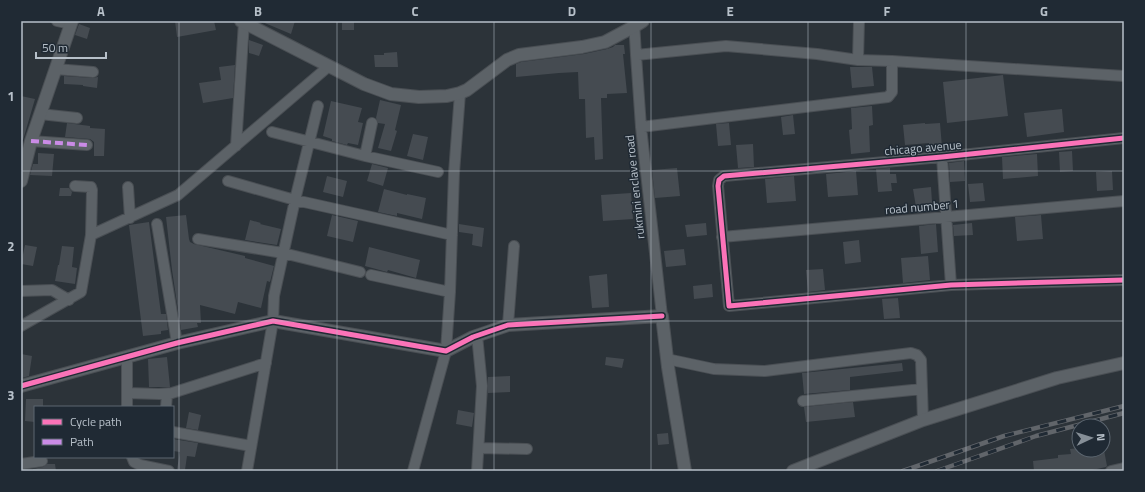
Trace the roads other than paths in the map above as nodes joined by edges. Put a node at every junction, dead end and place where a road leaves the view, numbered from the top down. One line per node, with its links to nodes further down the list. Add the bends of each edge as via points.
1 (57, 21): 3 (street)
2 (859, 21): 7 (street)
3 (71, 22): 10 (street)
4 (243, 22): 9 (street); 24 (street)
5 (637, 23): 6 (street, rukmini enclave road); 13 (street, via 605,42 520,55 507,60)
6 (636, 54): 7 (street, via 726,46); 18 (street, rukmini enclave road)
7 (858, 60): 8 (street)
8 (892, 61): 12 (street); 18 (street, via 892,92 888,97)
9 (329, 66): 13 (street, via 391,94 419,97); 24 (street)
10 (55, 69): 11 (street); 15 (street)
11 (93, 72)
12 (1124, 76)
13 (460, 94): 38 (street)
14 (318, 106): 22 (street)
15 (40, 114): 16 (street); 21 (street)
16 (77, 118)
17 (372, 123): 25 (street)
18 (641, 127): 50 (street, rukmini enclave road)
19 (272, 132): 22 (street)
20 (1124, 138): 26 (street, chicago avenue)
21 (31, 141): 23 (street); 28 (street)
22 (310, 142): 25 (street); 32 (street)
23 (87, 145)
24 (236, 146): 34 (street, via 178,195)
25 (365, 156): 27 (street)
26 (942, 157): 35 (street); 39 (street, chicago avenue, via 724,176 718,186)
27 (438, 172)
28 (21, 181)
29 (228, 181): 32 (street)
30 (75, 186): 37 (street, via 91,187 92,190)
31 (128, 187): 34 (street)
32 (295, 200): 38 (street); 42 (street)
33 (1124, 201): 35 (street, road number 1)
34 (130, 218): 37 (street)
35 (946, 218): 39 (street, road number 1); 46 (street)
36 (158, 224): 55 (street)
37 (91, 235): 49 (street, via 81,292)
38 (452, 235): 48 (street)
39 (722, 237): 46 (street, via 729,306)
40 (198, 239): 42 (street)
41 (514, 246): 52 (street)
42 (283, 253): 43 (street); 51 (street, via 274,296)
43 (360, 272)
44 (371, 275): 48 (street)
45 (1124, 280): 46 (street)
46 (951, 285)
47 (21, 291): 49 (street, via 52,290)
48 (450, 292): 56 (street)
49 (69, 300): 53 (street)
50 (662, 316): 52 (street); 58 (street)
51 (273, 321): 55 (street); 56 (street); 60 (street)
52 (508, 325): 54 (street)
53 (21, 326)
54 (477, 335): 56 (street); 71 (street, via 482,386)
55 (177, 343): 57 (street)
56 (446, 351): 79 (street)
57 (127, 357): 61 (street); 63 (street)
58 (667, 359): 62 (street, via 714,369 765,371 911,353 921,360); 81 (street)
59 (1124, 363): 68 (street, via 1057,378)
60 (266, 364): 64 (street); 70 (street)
61 (21, 386)
62 (922, 389): 65 (street); 68 (street)
63 (127, 393): 64 (street); 66 (street)
64 (167, 394): 67 (street)
65 (803, 401)
66 (127, 406)
67 (166, 406)
68 (923, 420): 82 (street)
69 (174, 432): 70 (street)
70 (252, 446): 78 (street)
71 (478, 448): 72 (street); 80 (street)
72 (527, 449)
73 (132, 458): 77 (street, via 140,465)
74 (42, 461): 75 (street)
75 (21, 464)
76 (1124, 468): 83 (street)
77 (169, 471)
78 (247, 471)
79 (414, 471)
80 (477, 471)
81 (685, 471)
82 (793, 471)
83 (1111, 471)

